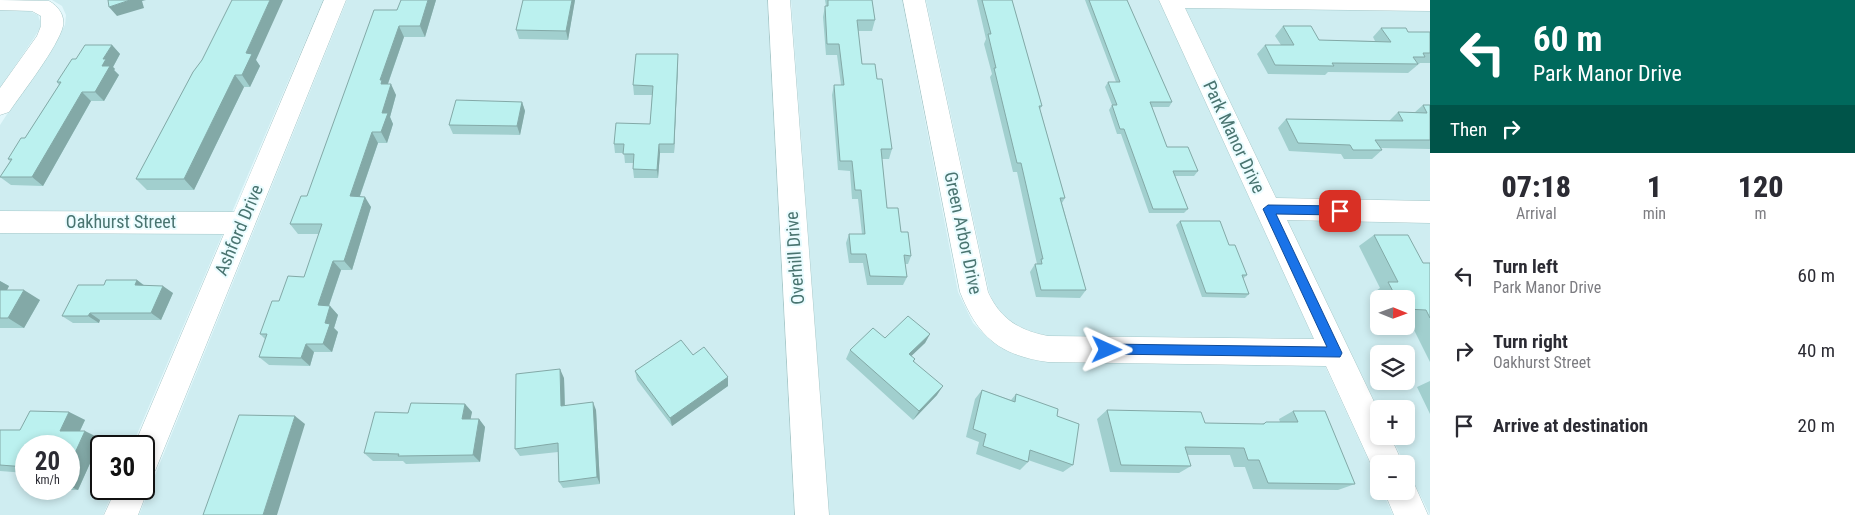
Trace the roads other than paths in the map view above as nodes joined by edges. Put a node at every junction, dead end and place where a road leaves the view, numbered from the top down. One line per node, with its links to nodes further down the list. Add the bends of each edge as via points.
1 (335, 0): 11 (street, Ashford Drive)
2 (779, 0): 18 (street, Overhill Drive)
3 (914, 0): 12 (street, Green Arbor Drive, via 974,292 981,310 1002,333 1022,345 1048,349)
4 (1170, 0): 6 (street); 8 (street, Park Manor Drive)
5 (0, 3): 7 (street, via 37,4 50,10 53,26)
6 (1430, 4)
7 (0, 106)
8 (1268, 209): 9 (street); 12 (street, Park Manor Drive)
9 (1430, 212)
10 (0, 222): 11 (street, Oakhurst Street)
11 (242, 223): 13 (street, Ashford Drive)
12 (1336, 353): 14 (street, Park Manor Drive)
13 (154, 435)
14 (1383, 455)
15 (127, 500): 17 (street)
16 (1404, 500): 19 (street)
17 (121, 515)
18 (812, 515)
19 (1411, 515)

